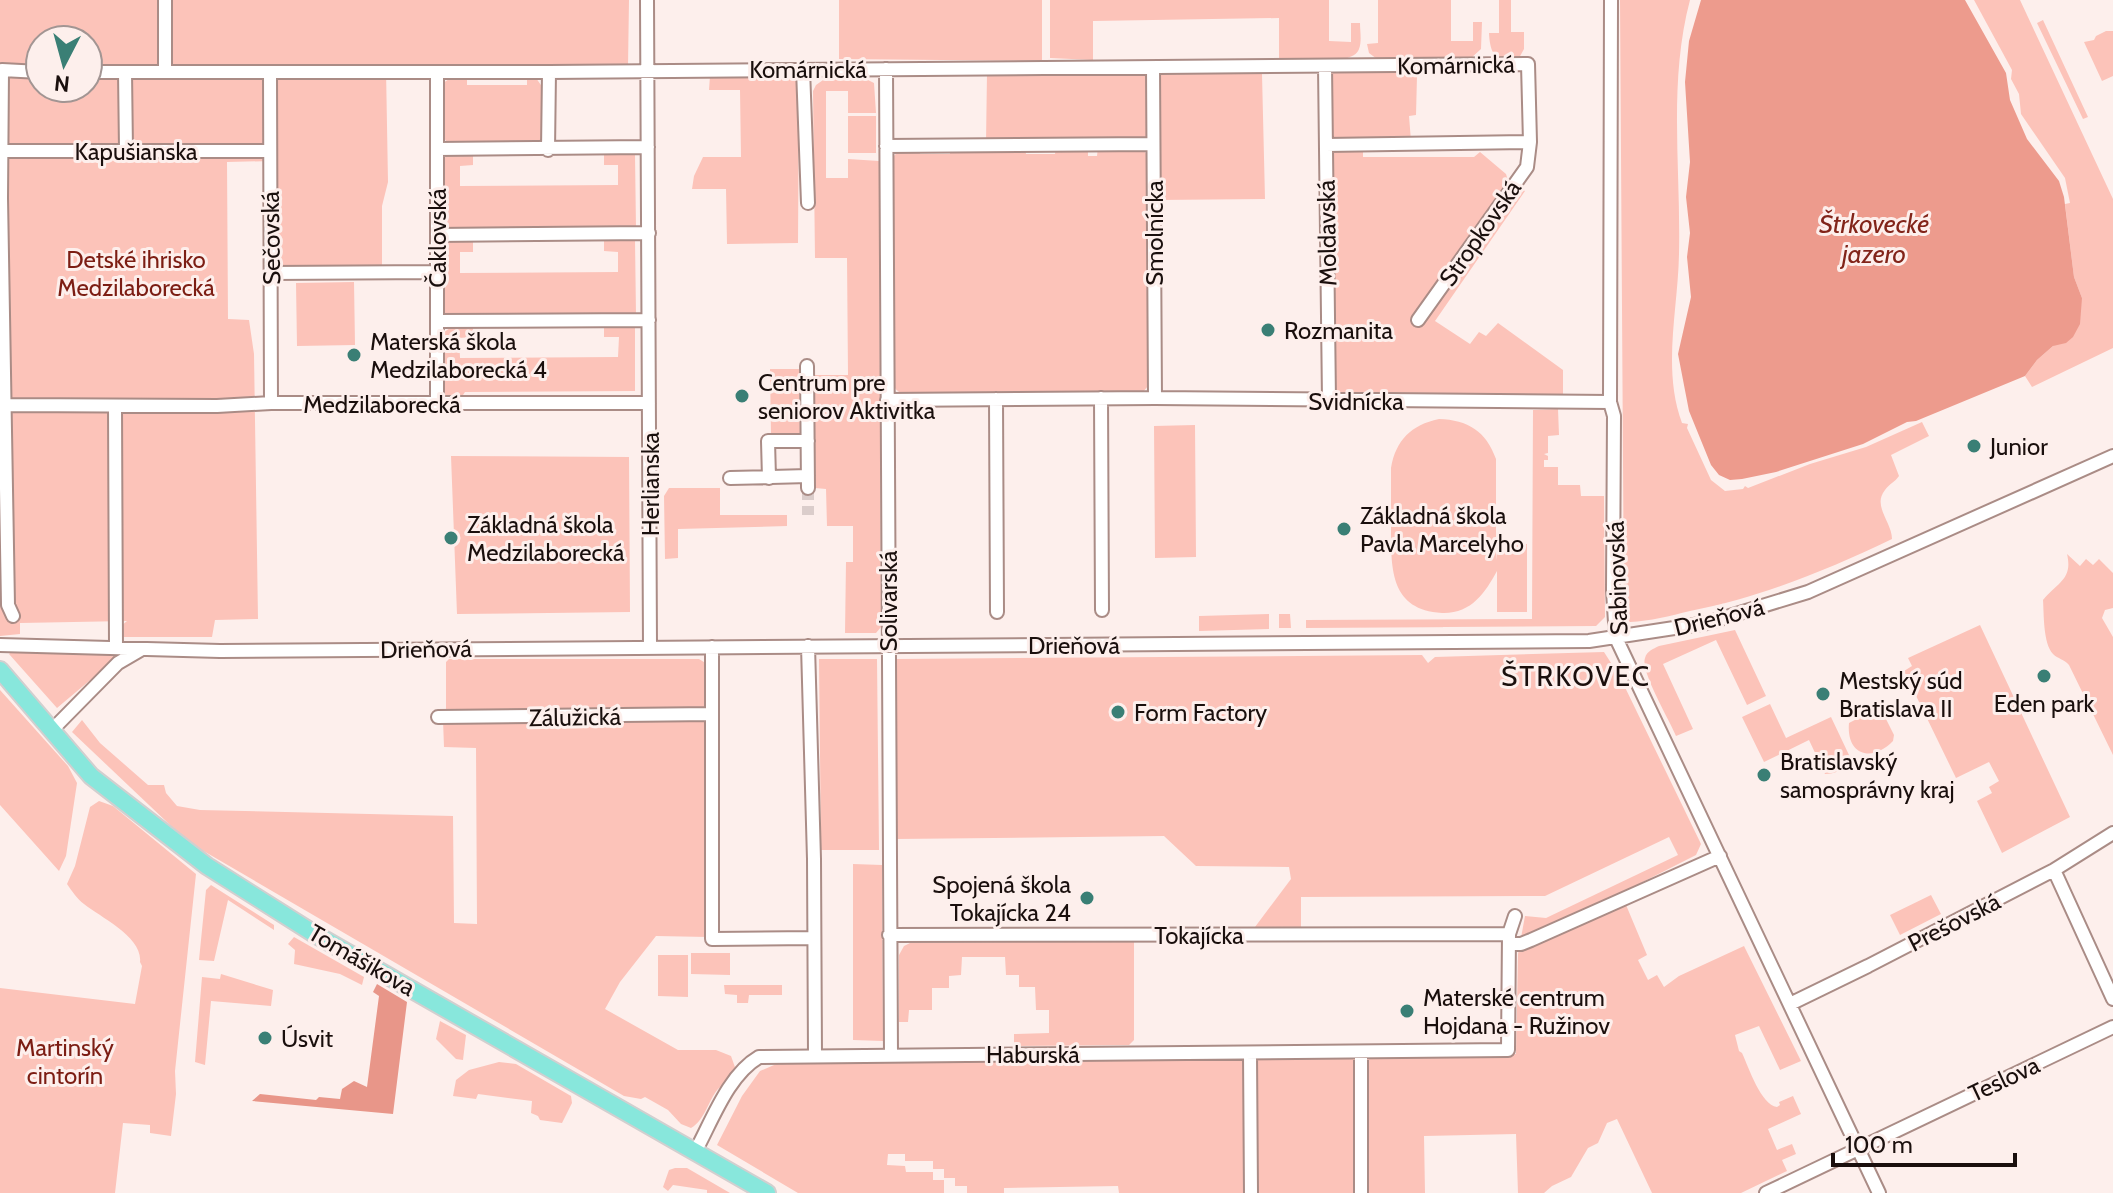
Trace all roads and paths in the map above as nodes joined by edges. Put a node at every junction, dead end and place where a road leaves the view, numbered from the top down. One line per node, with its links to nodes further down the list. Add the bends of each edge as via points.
1 (165, 0): 13 (street)
2 (647, 0): 10 (street, Herlianska)
3 (1611, 0): 42 (street, Sabinovská)
4 (1528, 64): 5 (street, Komárnická); 17 (street, Stropkovská)
5 (1325, 66): 6 (street, Komárnická); 19 (street, Moldavská)
6 (1153, 68): 8 (street, Komárnická); 18 (street, Smolnícka)
7 (803, 69): 8 (street, Komárnická); 10 (street, Komárnická); 28 (street)
8 (886, 69): 20 (street, Solivarská)
9 (24, 71): 25 (street, via 2,70)
10 (647, 71): 15 (street, Komárnická); 21 (street, Herlianska)
11 (104, 72): 12 (street, Komárnická)
12 (125, 72): 13 (street, Komárnická); 23 (street)
13 (165, 72): 16 (street, Komárnická)
14 (437, 72): 15 (street, Komárnická); 16 (street, Komárnická); 22 (street, Čaklovská)
15 (549, 72): 24 (street)
16 (270, 73): 26 (street, Sečovská)
17 (1530, 142): 19 (street, Stropkovská); 34 (street, Stropkovská, via 1527,167)
18 (1153, 144): 20 (street); 39 (street, Smolnícka)
19 (1326, 145): 41 (street, Moldavská)
20 (886, 146): 37 (street, Solivarská)
21 (648, 147): 24 (street); 29 (street, Herlianska)
22 (437, 149): 24 (street); 30 (street, Čaklovská)
23 (126, 150): 25 (street, Kapušianska); 26 (street, Kapušianska)
24 (548, 150)
25 (2, 151): 27 (street)
26 (270, 151): 32 (street, Sečovská)
27 (0, 198): 46 (street)
28 (808, 203)
29 (649, 233): 30 (street); 33 (street, Herlianska)
30 (437, 235): 31 (street, Čaklovská)
31 (437, 272): 32 (street); 35 (street, Čaklovská)
32 (271, 273): 43 (street, Sečovská)
33 (649, 320): 35 (street); 44 (street, Herlianska)
34 (1418, 320)
35 (437, 321): 45 (street, Čaklovská)
36 (807, 366): 48 (street)
37 (887, 396): 40 (street, Svidnícka); 58 (street, Solivarská)
38 (1101, 398): 39 (street, Svidnícka); 40 (street, Svidnícka); 52 (street)
39 (1155, 398): 41 (street, Svidnícka)
40 (996, 399): 53 (street)
41 (1329, 400): 42 (street, Svidnícka)
42 (1610, 402): 55 (street, Sabinovská)
43 (271, 403): 45 (street, Medzilaborecká); 47 (street, Medzilaborecká)
44 (649, 403): 45 (street, Medzilaborecká); 60 (street, Herlianska)
45 (437, 405)
46 (2, 406): 47 (street, Medzilaborecká); 54 (street, via 8,605)
47 (115, 406): 59 (street)
48 (808, 441): 51 (street, via 768,441); 51 (street, via 808,482)
49 (2113, 456): 55 (street, Drieňová, via 1808,592 1707,623)
50 (730, 478): 51 (street)
51 (769, 478)
52 (1102, 610)
53 (997, 612)
54 (13, 616)
55 (1616, 638): 58 (street, Drieňová); 68 (street, Sabinovská)
56 (0, 645): 59 (street, Drieňová)
57 (808, 646): 58 (street, Drieňová); 61 (street, Drieňová); 72 (street)
58 (889, 646): 71 (street, Solivarská)
59 (116, 647): 62 (street, Drieňová)
60 (650, 647): 61 (street, Drieňová); 62 (street, Drieňová)
61 (712, 647): 64 (street)
62 (142, 649): 66 (street, via 118,663)
63 (0, 670): 66 (main road, Tomášikova)
64 (712, 714): 65 (street, Zálužická); 72 (street, via 712,939)
65 (438, 717)
66 (52, 730): 82 (main road, Tomášikova, via 91,776 207,866 313,933)
67 (2113, 833): 69 (street, Prešovská)
68 (1720, 856): 73 (street, Tokajícka, via 1521,944); 75 (street, Sabinovská)
69 (2054, 870): 74 (street); 75 (street, Prešovská)
70 (1515, 916): 73 (street, Haburská)
71 (889, 935): 73 (street, Tokajícka); 79 (street, Solivarská)
72 (814, 938): 80 (street)
73 (1509, 939): 77 (street, Haburská, via 1508,1050)
74 (2113, 999)
75 (1790, 1004): 81 (street, Sabinovská)
76 (2113, 1027): 81 (street, Teslova)
77 (1361, 1053): 78 (street, Haburská); 85 (street)
78 (1250, 1054): 79 (street, Haburská); 84 (street)
79 (891, 1055): 80 (street, Haburská)
80 (815, 1056): 82 (street, Haburská, via 759,1057 750,1062)
81 (1858, 1148): 86 (street, Teslova); 87 (street, Sabinovská)
82 (695, 1152): 83 (main road, Tomášikova)
83 (767, 1193)
84 (1251, 1193)
85 (1361, 1193)
86 (1766, 1193)
87 (1879, 1193)

